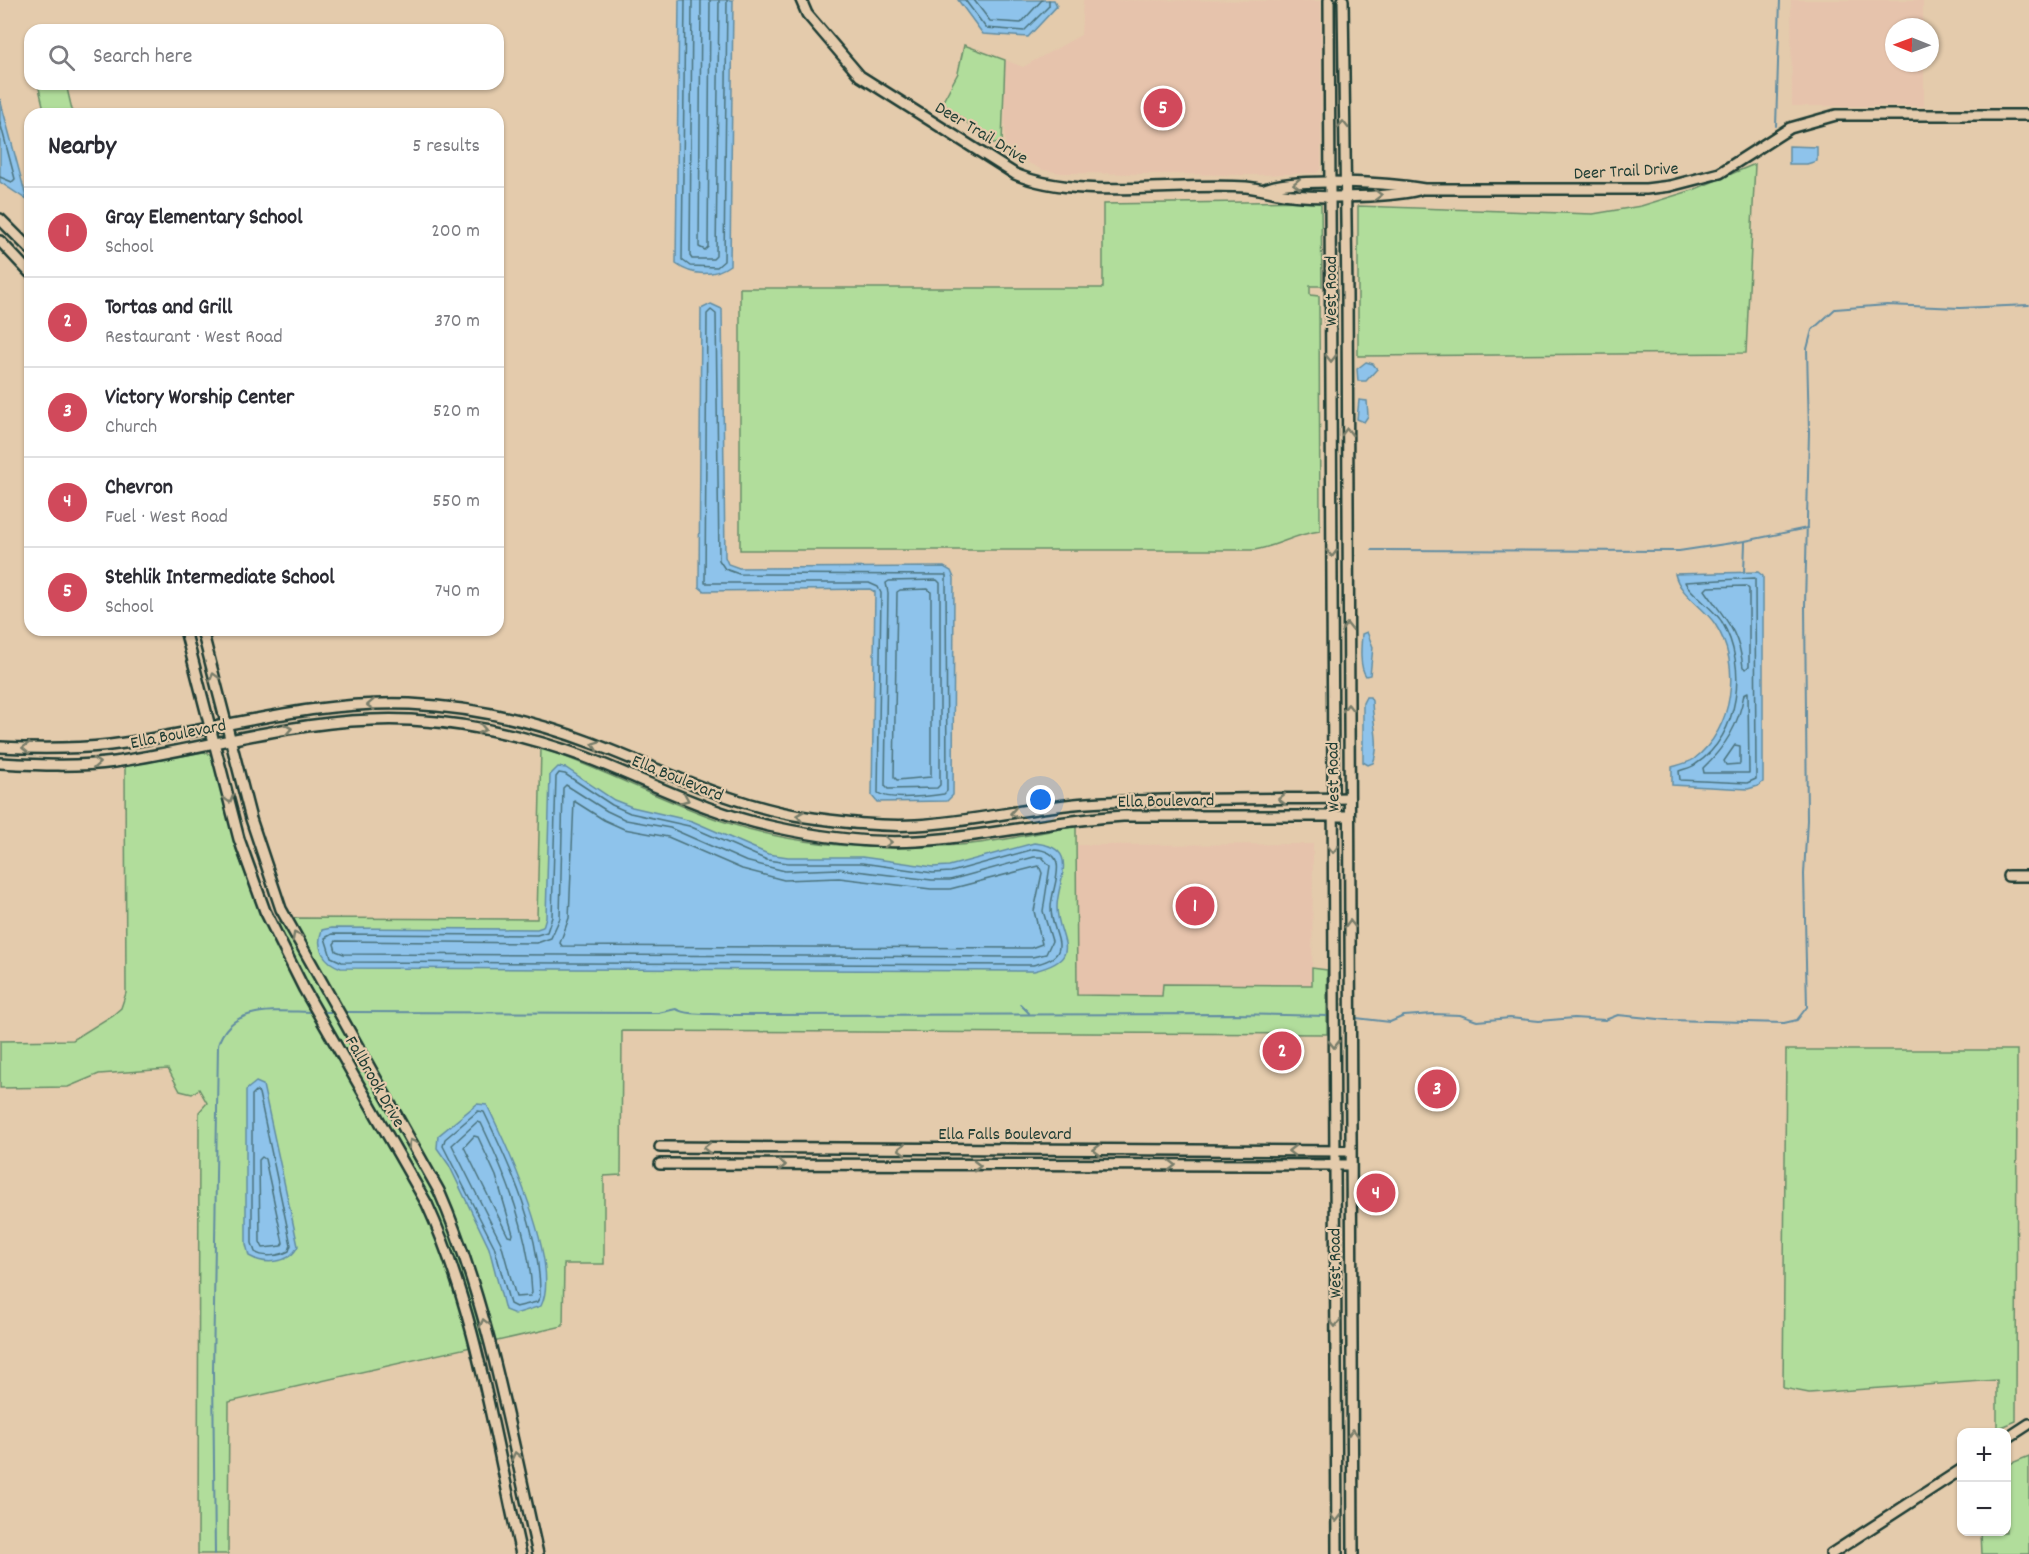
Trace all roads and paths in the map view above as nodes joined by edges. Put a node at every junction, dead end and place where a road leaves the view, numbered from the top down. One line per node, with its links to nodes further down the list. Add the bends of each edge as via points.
1 (801, 0): 9 (main road, Deer Trail Drive, via 807,14 860,76 1029,180 1064,187)
2 (1329, 0): 4 (main road, West Road)
3 (1343, 0): 5 (main road, West Road)
4 (1329, 70): 5 (main road); 7 (main road, West Road)
5 (1342, 71): 8 (main road, West Road, one-way to 5)
6 (2029, 115): 10 (main road, Deer Trail Drive, via 1836,115 1790,128 1720,173 1658,188)
7 (1330, 184): 8 (main road, Deer Trail Drive); 9 (main road, Deer Trail Drive, one-way to 9, via 1276,185); 11 (main road, West Road)
8 (1344, 184): 10 (main road, Deer Trail Drive); 12 (main road, West Road)
9 (1265, 189): 11 (main road, Deer Trail Drive)
10 (1424, 189): 12 (main road, Deer Trail Drive, one-way to 10, via 1402,194)
11 (1330, 195): 12 (main road, Deer Trail Drive); 18 (main road, West Road)
12 (1346, 195): 17 (main road, West Road)
13 (0, 219): 15 (main road)
14 (0, 241): 16 (main road)
15 (24, 243)
16 (24, 264)
17 (1347, 291): 18 (main road); 20 (main road, West Road, one-way to 17)
18 (1330, 292): 19 (main road, West Road, one-way to 19)
19 (1332, 490): 20 (main road); 22 (main road, West Road, one-way to 22)
20 (1347, 490): 21 (main road, West Road)
21 (1347, 583): 22 (main road); 38 (main road, West Road, one-way to 21)
22 (1333, 584): 37 (main road, West Road)
23 (187, 636): 28 (main road, Fallbrook Drive)
24 (204, 636): 27 (main road, Fallbrook Drive, one-way to 24)
25 (422, 705): 26 (main road); 27 (main road, Ella Boulevard, one-way to 27, via 320,708); 29 (main road, Ella Boulevard, via 501,716)
26 (422, 721): 30 (main road, Ella Boulevard, one-way to 26, via 322,724); 33 (main road, Ella Boulevard, one-way to 33, via 498,732)
27 (226, 724): 28 (main road, Ella Boulevard); 30 (main road, Fallbrook Drive)
28 (210, 727): 31 (main road, Fallbrook Drive); 34 (main road, Ella Boulevard, via 108,745)
29 (559, 731): 33 (main road); 45 (main road, Ella Boulevard, one-way to 29, via 727,798)
30 (230, 740): 31 (main road, Ella Boulevard); 49 (main road, Fallbrook Drive)
31 (214, 743): 36 (main road, Ella Boulevard, one-way to 31, via 112,762); 50 (main road, Fallbrook Drive, one-way to 50, via 239,839)
32 (0, 747): 34 (main road, Ella Boulevard, one-way to 32)
33 (554, 747): 46 (main road, Ella Boulevard, one-way to 46, via 722,814)
34 (52, 749): 36 (main road)
35 (0, 763): 36 (main road, Ella Boulevard)
36 (52, 766)
37 (1333, 798): 38 (main road, Ella Boulevard); 39 (main road, Ella Boulevard, one-way to 39); 42 (main road, West Road)
38 (1349, 798): 43 (main road, West Road)
39 (1198, 800): 40 (main road, Ella Boulevard); 41 (main road)
40 (1084, 804): 44 (main road); 45 (main road, Ella Boulevard, one-way to 45, via 914,826)
41 (1198, 815): 42 (main road, Ella Boulevard); 44 (main road, Ella Boulevard)
42 (1333, 816): 43 (main road, Ella Boulevard); 56 (main road, West Road, one-way to 56)
43 (1349, 816): 57 (main road, West Road, one-way to 43)
44 (1087, 818): 46 (main road, Ella Boulevard, one-way to 44, via 915,842)
45 (831, 820): 46 (main road)
46 (830, 836)
47 (2008, 876): 48 (main road)
48 (2029, 876)
49 (275, 892): 50 (main road); 51 (main road, Fallbrook Drive, one-way to 49)
50 (260, 898): 52 (main road, Fallbrook Drive)
51 (329, 997): 52 (main road); 63 (main road, Fallbrook Drive, one-way to 51, via 439,1191)
52 (314, 1005): 64 (main road, Fallbrook Drive, via 427,1203)
53 (660, 1147): 54 (main road, Ella Falls Boulevard, one-way to 53)
54 (816, 1149): 55 (main road, Ella Falls Boulevard, one-way to 54); 59 (main road)
55 (952, 1149): 56 (main road, Ella Falls Boulevard, one-way to 55); 62 (main road)
56 (1334, 1151): 57 (main road, Ella Falls Boulevard); 60 (main road, West Road)
57 (1350, 1151): 61 (main road, West Road)
58 (660, 1164): 59 (main road, Ella Falls Boulevard, one-way to 59)
59 (815, 1165): 62 (main road, Ella Falls Boulevard)
60 (1334, 1165): 61 (main road, Ella Falls Boulevard); 62 (main road, Ella Falls Boulevard, one-way to 60); 65 (main road, West Road)
61 (1350, 1165): 66 (main road, West Road)
62 (952, 1166)
63 (456, 1230): 64 (main road); 72 (main road, Fallbrook Drive, one-way to 63, via 469,1264)
64 (442, 1237): 73 (main road, Fallbrook Drive, via 462,1300)
65 (1335, 1289): 66 (main road); 67 (main road, West Road, one-way to 67)
66 (1351, 1289): 68 (main road, West Road)
67 (1336, 1395): 68 (main road); 76 (main road, West Road, one-way to 76)
68 (1352, 1396): 77 (main road, West Road, one-way to 68)
69 (2029, 1424): 70 (main road)
70 (2011, 1436)
71 (1957, 1472): 78 (main road)
72 (522, 1485): 73 (main road); 75 (main road, Fallbrook Drive)
73 (506, 1489): 74 (main road, Fallbrook Drive)
74 (521, 1554)
75 (538, 1554)
76 (1337, 1554)
77 (1353, 1554)
78 (1831, 1554)

